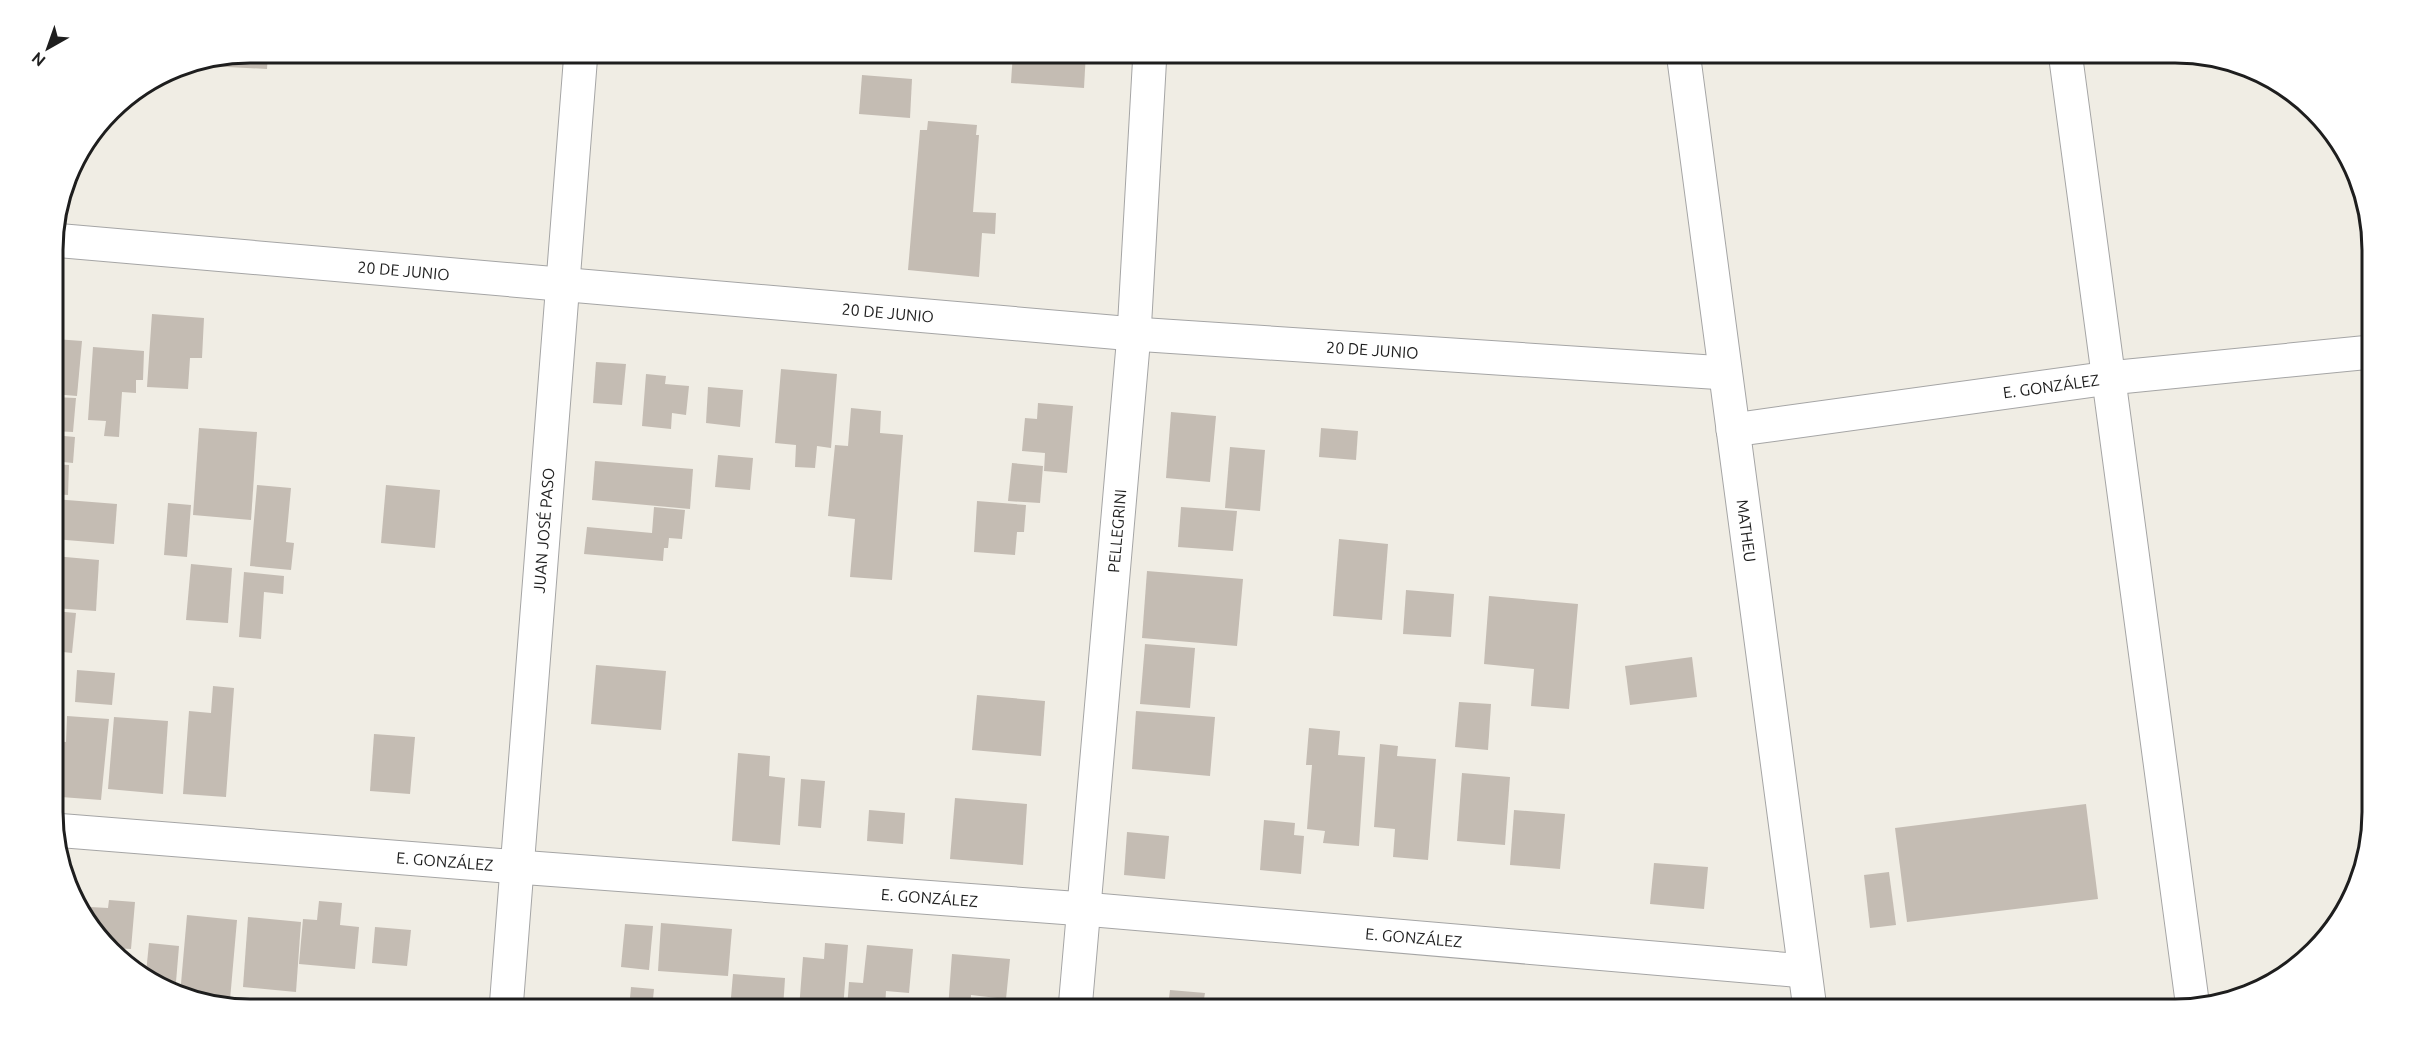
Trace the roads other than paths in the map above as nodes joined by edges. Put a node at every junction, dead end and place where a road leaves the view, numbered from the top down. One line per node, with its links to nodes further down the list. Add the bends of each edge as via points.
1 (580, 63): 6 (street, JUAN JOSÉ PASO)
2 (1149, 63): 7 (street, PELLEGRINI)
3 (1684, 63): 9 (street, MATHEU)
4 (2067, 63): 10 (street)
5 (63, 241): 6 (street, 20 DE JUNIO)
6 (563, 285): 7 (street, 20 DE JUNIO); 13 (street, JUAN JOSÉ PASO)
7 (1134, 334): 9 (street, 20 DE JUNIO); 14 (street, PELLEGRINI)
8 (2362, 353): 10 (street, E. GONZÁLEZ)
9 (1725, 373): 11 (street, MATHEU)
10 (2109, 378): 11 (street, E. GONZÁLEZ); 16 (street)
11 (1733, 430): 15 (street, MATHEU)
12 (65, 831): 13 (street, E. GONZÁLEZ)
13 (518, 867): 14 (street, E. GONZÁLEZ); 17 (street, JUAN JOSÉ PASO)
14 (1083, 909): 15 (street, E. GONZÁLEZ); 18 (street, PELLEGRINI)
15 (1804, 970): 19 (street, MATHEU)
16 (2192, 998)
17 (507, 999)
18 (1076, 999)
19 (1808, 999)

